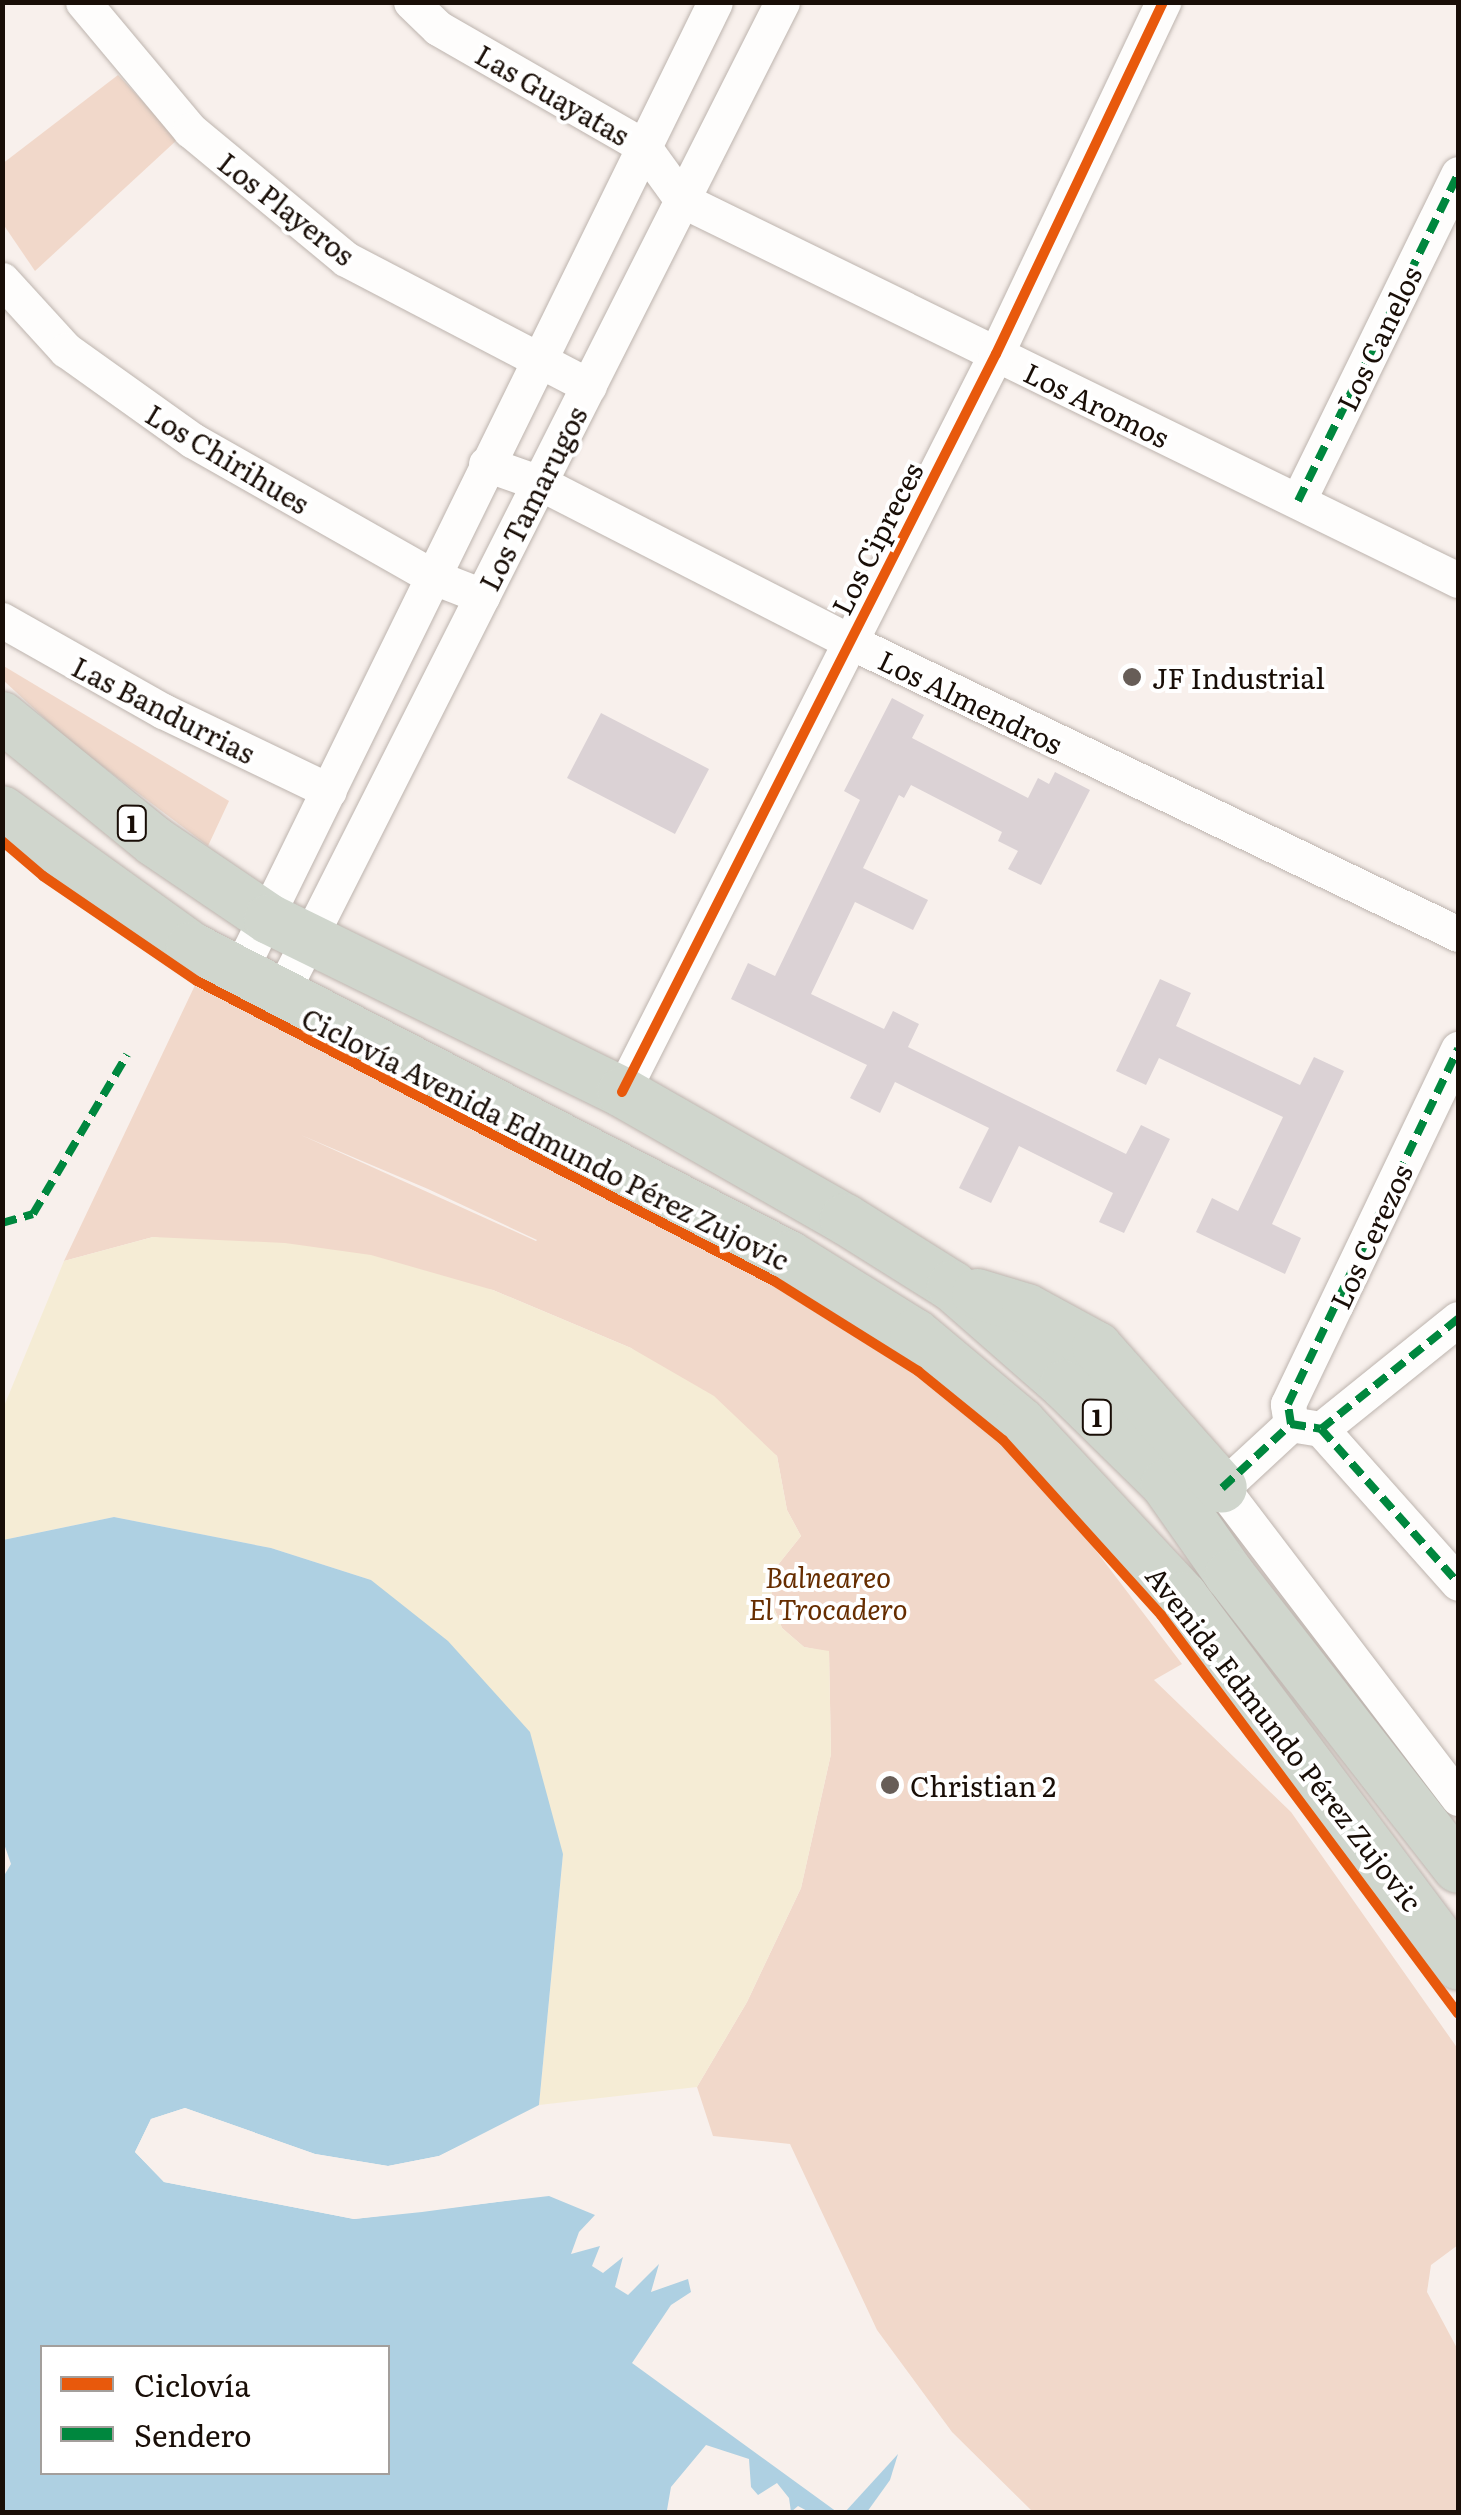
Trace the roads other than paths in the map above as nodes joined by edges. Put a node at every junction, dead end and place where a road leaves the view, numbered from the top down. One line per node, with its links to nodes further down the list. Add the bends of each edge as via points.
1 (83, 2): 11 (street, Los Playeros, via 190,130 283,212 346,259)
2 (411, 2): 6 (street, Las Guayatas, via 438,28)
3 (715, 2): 6 (street, Los Tamarugos)
4 (782, 2): 8 (street, Los Tamarugos)
5 (1164, 2): 10 (street, Los Cipreces)
6 (643, 146): 8 (street, Las Guayatas); 11 (street, Los Tamarugos)
7 (1458, 174): 15 (street, Los Canelos)
8 (682, 200): 10 (street, Los Aromos); 12 (street, Los Tamarugos)
9 (2, 280): 16 (street, Los Chirihues, via 66,350 130,399)
10 (996, 354): 15 (street, Los Aromos); 20 (street, Los Cipreces)
11 (538, 359): 12 (street, Los Playeros); 13 (street, Los Tamarugos)
12 (588, 386): 14 (street, Los Tamarugos)
13 (486, 464): 14 (street, Los Almendros); 16 (street, Los Tamarugos)
14 (540, 483): 18 (street, Los Tamarugos); 20 (street, Los Almendros)
15 (1298, 501): 17 (street, Los Aromos)
16 (431, 576): 18 (street, Los Chirihues); 22 (street, Los Tamarugos)
17 (1458, 580)
18 (482, 596): 24 (street, Los Tamarugos)
19 (2, 620): 22 (street, Las Bandurrias, via 162,711)
20 (849, 641): 25 (street, Los Almendros); 28 (street, Los Cipreces)
21 (2, 717): 24 (highway, Avenida Edmundo Pérez Zujovic / 1, via 154,841)
22 (330, 791): 24 (street, Los Tamarugos)
23 (2, 811): 26 (highway, Avenida Edmundo Pérez Zujovic / 1, via 191,947)
24 (289, 929): 26 (street, Los Tamarugos); 26 (street, Los Tamarugos); 28 (highway, Avenida Edmundo Pérez Zujovic / 1)
25 (1458, 934)
26 (260, 983): 36 (highway, Avenida Edmundo Pérez Zujovic / 1, via 789,1256 914,1334 1021,1422 1183,1597)
27 (1458, 1049): 31 (street, Los Cerezos, via 1288,1404)
28 (622, 1092): 29 (highway, Avenida Edmundo Pérez Zujovic / 1)
29 (952, 1286): 32 (highway, via 1028,1310 1097,1347); 35 (highway, Avenida Edmundo Pérez Zujovic / 1, via 1166,1484)
30 (1458, 1318): 31 (street)
31 (1306, 1427): 32 (street); 33 (street)
32 (1222, 1488): 34 (street)
33 (1458, 1582)
34 (1458, 1798)
35 (1458, 1868)
36 (1458, 1964)

